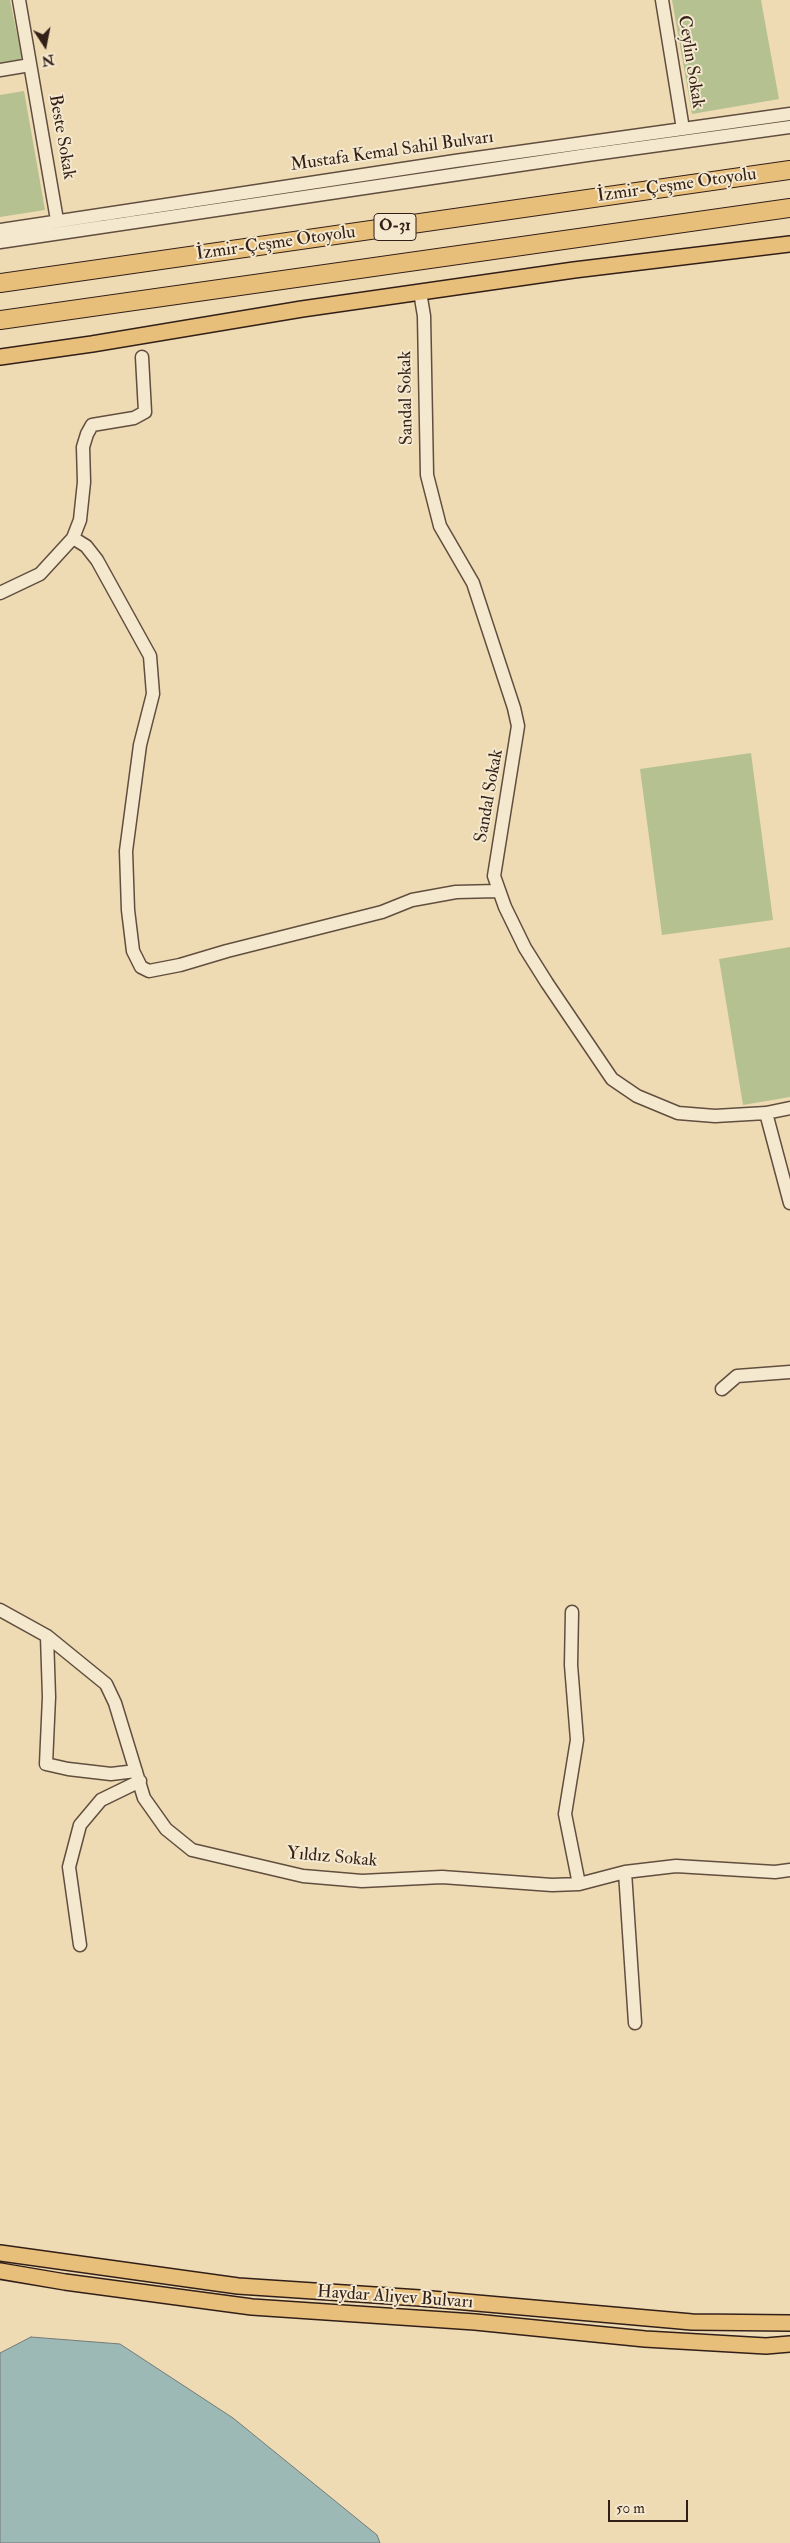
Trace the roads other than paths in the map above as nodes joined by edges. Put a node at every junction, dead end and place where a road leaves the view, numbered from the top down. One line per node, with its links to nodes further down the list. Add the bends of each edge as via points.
1 (19, 0): 3 (street, Beste Sokak)
2 (662, 0): 7 (street, Ceylin Sokak)
3 (30, 65): 4 (street); 10 (street, Beste Sokak)
4 (0, 70)
5 (790, 114): 7 (street, Mustafa Kemal Sahil Bulvarı)
6 (790, 127): 12 (street, Mustafa Kemal Sahil Bulvarı)
7 (684, 129): 10 (street, Mustafa Kemal Sahil Bulvarı)
8 (790, 170): 14 (highway, İzmir-Çeşme Otoyolu / O-31)
9 (790, 208): 16 (highway, İzmir-Çeşme Otoyolu / O-31)
10 (57, 220): 11 (street, Mustafa Kemal Sahil Bulvarı)
11 (0, 230)
12 (0, 242)
13 (790, 244): 15 (main road)
14 (0, 283)
15 (420, 292): 17 (main road); 21 (street, Sandal Sokak, via 424,316 427,475 440,526 473,583 518,726 494,876)
16 (0, 320)
17 (0, 357)
18 (142, 357): 19 (street, via 146,412 134,418 92,425 87,434 83,447 80,520)
19 (73, 538): 20 (street, via 40,574); 21 (street, via 86,546 97,560 150,656 153,694 140,745 126,851 133,951 141,967 149,971 180,965 372,914 412,900 456,892)
20 (0, 593)
21 (497, 891): 23 (street, Sandal Sokak, via 525,948 612,1079 637,1096 678,1114)
22 (790, 1108): 23 (street, Sandal Sokak)
23 (766, 1113): 24 (street)
24 (790, 1203)
25 (790, 1372): 26 (street, via 737,1376)
26 (722, 1389)
27 (0, 1610): 29 (street, Yıldız Sokak)
28 (572, 1612): 33 (street, via 570,1665 577,1740 565,1814)
29 (46, 1636): 30 (street, Yıldız Sokak, via 106,1684); 30 (street, via 49,1697 46,1764 68,1770)
30 (138, 1776): 33 (street, Yıldız Sokak, via 144,1798 166,1829 192,1850 219,1858 303,1876 362,1881 442,1878); 34 (street, via 101,1800 80,1825 69,1867)
31 (790, 1870): 32 (street, Yıldız Sokak, via 775,1872 676,1866)
32 (625, 1872): 33 (street, Yıldız Sokak); 35 (street)
33 (579, 1884)
34 (80, 1945)
35 (636, 2023)
36 (0, 2253): 38 (main road, Haydar Aliyev Bulvarı, via 238,2286 692,2322)
37 (0, 2271): 39 (main road, Haydar Aliyev Bulvarı, via 252,2307 475,2322 645,2339 766,2346)
38 (790, 2323)
39 (790, 2344)

